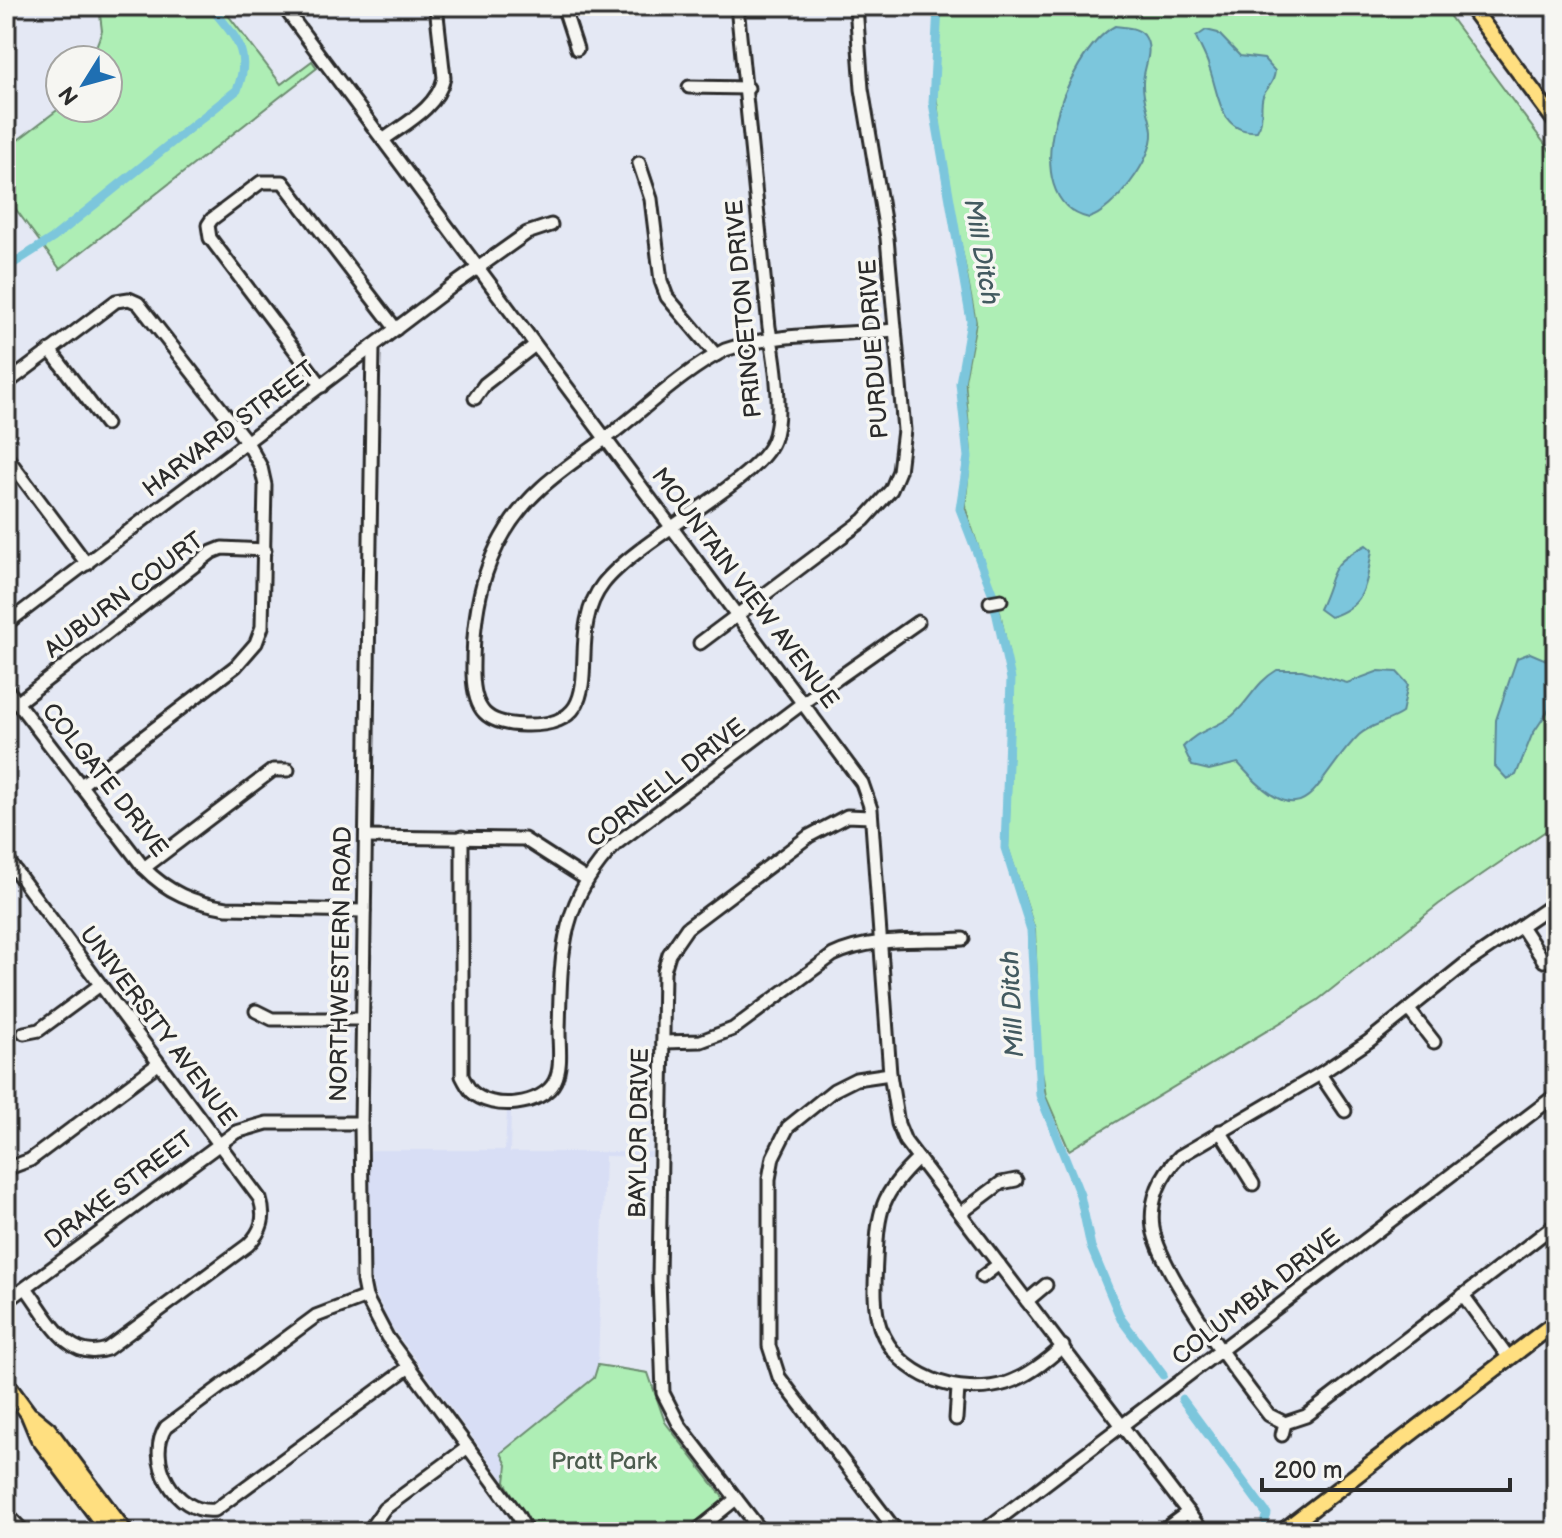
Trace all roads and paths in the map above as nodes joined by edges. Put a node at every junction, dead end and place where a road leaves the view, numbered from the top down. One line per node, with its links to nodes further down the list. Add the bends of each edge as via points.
1 (285, 6): 11 (street, MOUNTAIN VIEW AVENUE)
2 (436, 6): 11 (street, via 441,89 423,112)
3 (563, 6): 7 (street)
4 (737, 6): 9 (street, PRINCETON DRIVE)
5 (856, 6): 16 (street, PURDUE DRIVE)
6 (1470, 6): 10 (main road)
7 (577, 49)
8 (689, 87): 9 (street)
9 (748, 88): 17 (street, PRINCETON DRIVE)
10 (1556, 122)
11 (383, 140): 14 (street, MOUNTAIN VIEW AVENUE)
12 (639, 163): 21 (street, via 651,199 667,297)
13 (551, 225): 14 (street, HARVARD STREET, via 527,233)
14 (477, 268): 15 (street, HARVARD STREET); 18 (street, MOUNTAIN VIEW AVENUE)
15 (396, 329): 19 (street, HARVARD STREET); 23 (street, via 283,182 261,182 212,219 210,238)
16 (895, 330): 17 (street, PRINCETON DRIVE); 32 (street, PURDUE DRIVE, via 904,430 891,490 864,520)
17 (771, 341): 21 (street, PRINCETON DRIVE, via 745,343); 29 (street, PRINCETON DRIVE, via 773,441 755,465)
18 (535, 345): 24 (street); 26 (street, MOUNTAIN VIEW AVENUE)
19 (373, 346): 23 (street, HARVARD STREET); 42 (street, NORTHWESTERN ROAD)
20 (50, 350): 22 (street); 25 (street); 27 (street, via 116,301 138,303)
21 (716, 355): 26 (street, PRINCETON DRIVE)
22 (6, 384)
23 (322, 386): 27 (street, HARVARD STREET)
24 (475, 398)
25 (106, 424)
26 (606, 439): 29 (street, MOUNTAIN VIEW AVENUE); 29 (street, PRINCETON DRIVE, via 520,509 491,557 473,637 474,696 482,712 504,724 525,725 571,715 582,695 584,622 591,603 615,570)
27 (247, 442): 30 (street, via 265,485); 31 (street, HARVARD STREET)
28 (6, 456): 31 (street)
29 (671, 526): 32 (street, MOUNTAIN VIEW AVENUE)
30 (265, 550): 38 (street, AUBURN COURT, via 212,552); 40 (street, via 262,627 246,657)
31 (87, 564): 34 (street, HARVARD STREET)
32 (737, 614): 35 (street, PURDUE DRIVE); 37 (street, MOUNTAIN VIEW AVENUE)
33 (918, 622): 37 (street, CORNELL DRIVE)
34 (6, 624)
35 (700, 643)
36 (6, 688): 38 (street, COLGATE DRIVE)
37 (804, 702): 41 (street, MOUNTAIN VIEW AVENUE, via 862,783); 46 (street, CORNELL DRIVE, via 617,843)
38 (17, 703): 40 (street, COLGATE DRIVE)
39 (288, 770): 45 (street, via 273,770)
40 (80, 786): 45 (street, COLGATE DRIVE)
41 (871, 817): 51 (street, MOUNTAIN VIEW AVENUE); 58 (street, BAYLOR DRIVE, via 847,816 816,831 687,928 664,971)
42 (366, 837): 43 (street); 48 (street, NORTHWESTERN ROAD)
43 (462, 837): 46 (street, via 524,839); 46 (street, CORNELL DRIVE, via 459,1063 469,1088 481,1098 534,1099 554,1084 564,933)
44 (6, 858): 53 (street, UNIVERSITY AVENUE)
45 (144, 868): 48 (street, COLGATE DRIVE, via 166,888 205,905)
46 (586, 879)
47 (1556, 902): 49 (street)
48 (364, 911): 56 (street, NORTHWESTERN ROAD)
49 (1521, 926): 52 (street); 54 (street)
50 (963, 939): 51 (street)
51 (881, 942): 58 (street, via 833,955 726,1033 701,1041); 61 (street, MOUNTAIN VIEW AVENUE)
52 (1544, 961)
53 (100, 985): 57 (street, via 39,1030); 60 (street, UNIVERSITY AVENUE)
54 (1409, 1010): 59 (street); 62 (street)
55 (256, 1011): 56 (street, via 272,1019)
56 (362, 1019): 65 (street, NORTHWESTERN ROAD)
57 (24, 1033)
58 (663, 1042): 93 (street, BAYLOR DRIVE, via 663,1393 680,1426)
59 (1434, 1042)
60 (158, 1064): 67 (street, UNIVERSITY AVENUE); 69 (street, via 30,1160)
61 (890, 1074): 68 (street, MOUNTAIN VIEW AVENUE, via 898,1124); 103 (street, via 841,1085 797,1118 778,1144 769,1179 769,1346 779,1377)
62 (1320, 1074): 64 (street); 66 (street)
63 (1556, 1095): 84 (street, COLUMBIA DRIVE)
64 (1345, 1111)
65 (361, 1123): 67 (street, DRAKE STREET, via 267,1123); 79 (street, NORTHWESTERN ROAD)
66 (1220, 1131): 71 (street); 84 (street, via 1166,1168 1153,1212 1157,1244)
67 (218, 1143): 77 (street, DRAKE STREET); 77 (street, UNIVERSITY AVENUE, via 260,1199 262,1225 248,1245 95,1353 82,1353 69,1344)
68 (918, 1159): 72 (street, MOUNTAIN VIEW AVENUE); 88 (street, via 894,1182 879,1210 877,1316 902,1361)
69 (6, 1169)
70 (1016, 1180): 72 (street, via 1001,1183)
71 (1253, 1184)
72 (961, 1213): 74 (street, MOUNTAIN VIEW AVENUE)
73 (1556, 1224): 78 (street)
74 (999, 1264): 75 (street); 80 (street, MOUNTAIN VIEW AVENUE)
75 (982, 1277)
76 (1046, 1285): 80 (street)
77 (26, 1288): 81 (street, DRAKE STREET)
78 (1463, 1295): 84 (street, via 1283,1429); 85 (street)
79 (366, 1297): 86 (street, NORTHWESTERN ROAD); 86 (street, via 316,1316 166,1427 157,1448 158,1464 185,1504 202,1512 215,1510)
80 (1027, 1301): 83 (street, MOUNTAIN VIEW AVENUE)
81 (6, 1302)
82 (1556, 1322): 85 (main road)
83 (1063, 1346): 88 (street, via 1015,1380); 91 (street, MOUNTAIN VIEW AVENUE)
84 (1220, 1351): 91 (street, COLUMBIA DRIVE)
85 (1509, 1358): 107 (main road)
86 (409, 1367): 92 (street, NORTHWESTERN ROAD)
87 (6, 1383): 89 (main road)
88 (958, 1388): 90 (street)
89 (28, 1413): 97 (main road, via 38,1437); 98 (main road, via 48,1429)
90 (956, 1419)
91 (1123, 1425): 94 (street, MOUNTAIN VIEW AVENUE); 104 (street, COLUMBIA DRIVE)
92 (468, 1447): 99 (street, via 384,1509); 100 (street, NORTHWESTERN ROAD)
93 (736, 1499): 101 (street); 102 (street, BAYLOR DRIVE)
94 (1188, 1512): 105 (street); 106 (street, MOUNTAIN VIEW AVENUE)
95 (6, 1513): 96 (street)
96 (24, 1532)
97 (109, 1532)
98 (125, 1532)
99 (368, 1532)
100 (527, 1532)
101 (695, 1532)
102 (762, 1532)
103 (897, 1532)
104 (982, 1532)
105 (1161, 1532)
106 (1203, 1532)
107 (1282, 1532)

